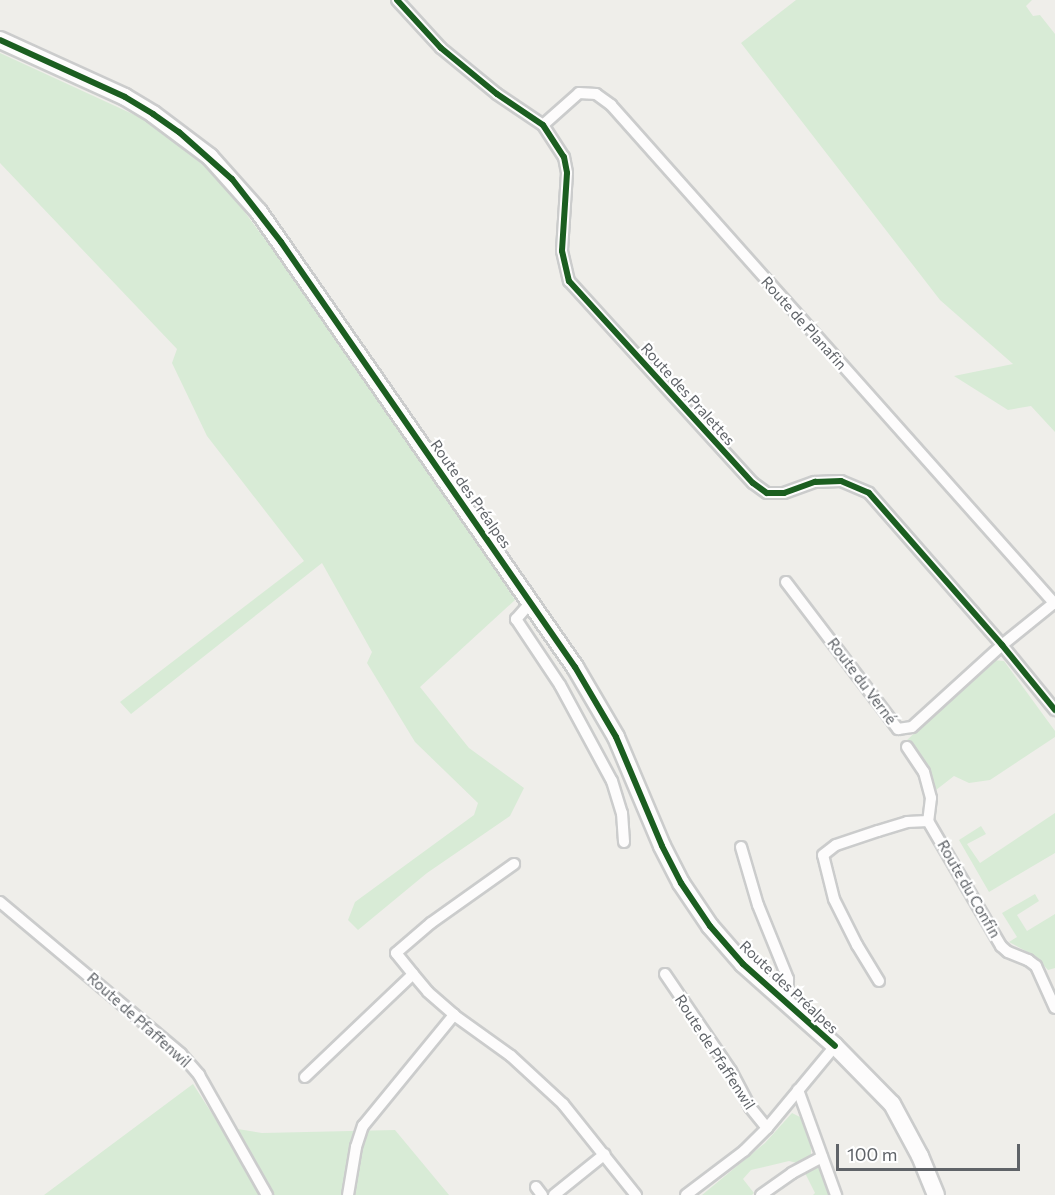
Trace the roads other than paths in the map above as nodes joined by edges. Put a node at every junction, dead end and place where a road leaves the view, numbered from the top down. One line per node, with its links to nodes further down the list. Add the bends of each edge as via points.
1 (397, 0): 3 (street, Route des Pralettes, via 441,48)
2 (0, 40): 5 (main road, Route des Préalpes, via 153,114 232,179 281,242)
3 (543, 125): 6 (street, Route de Planafin, via 579,93 596,94 610,105); 7 (street, Route des Pralettes, via 564,158 567,173 562,251 569,281 753,483 767,493 784,493 815,482 841,482 869,493)
4 (786, 582): 7 (street, Route du Verné, via 898,729 912,727)
5 (531, 602): 11 (street, via 516,619 560,685 612,781 622,813); 18 (main road, Route des Préalpes, via 616,737 681,884 736,956)
6 (1055, 603): 7 (street, Route de Planafin)
7 (1002, 645): 8 (street, Route des Pralettes)
8 (1055, 710)
9 (907, 747): 10 (street, via 924,772 931,798)
10 (928, 821): 17 (street, via 907,822 846,841 823,855 834,899); 19 (street, Route du Confin, via 1001,945 1036,966)
11 (624, 842)
12 (741, 847): 18 (street, Route des Préalpes, via 758,905 788,980)
13 (514, 864): 15 (street, via 396,953)
14 (0, 902): 27 (street, Route de Pfaffenwil, via 181,1054 199,1075)
15 (413, 974): 20 (street); 22 (street)
16 (665, 974): 24 (street, Route de Pfaffenwil)
17 (879, 981)
18 (788, 1004): 21 (main road, Route des Préalpes)
19 (1055, 1008)
20 (454, 1015): 25 (street, via 511,1056 563,1104); 28 (street, via 363,1126)
21 (835, 1046): 23 (street, Route de Pfaffenwil); 34 (main road, Route des Préalpes, via 892,1104)
22 (305, 1077)
23 (798, 1090): 24 (street, Route de Pfaffenwil); 26 (street)
24 (767, 1128): 31 (street, Route de Pfaffenwil, via 744,1151)
25 (605, 1154): 29 (street); 30 (street)
26 (822, 1157): 32 (street); 33 (street)
27 (267, 1195)
28 (348, 1195)
29 (554, 1195)
30 (636, 1195)
31 (686, 1195)
32 (761, 1195)
33 (836, 1195)
34 (936, 1195)

